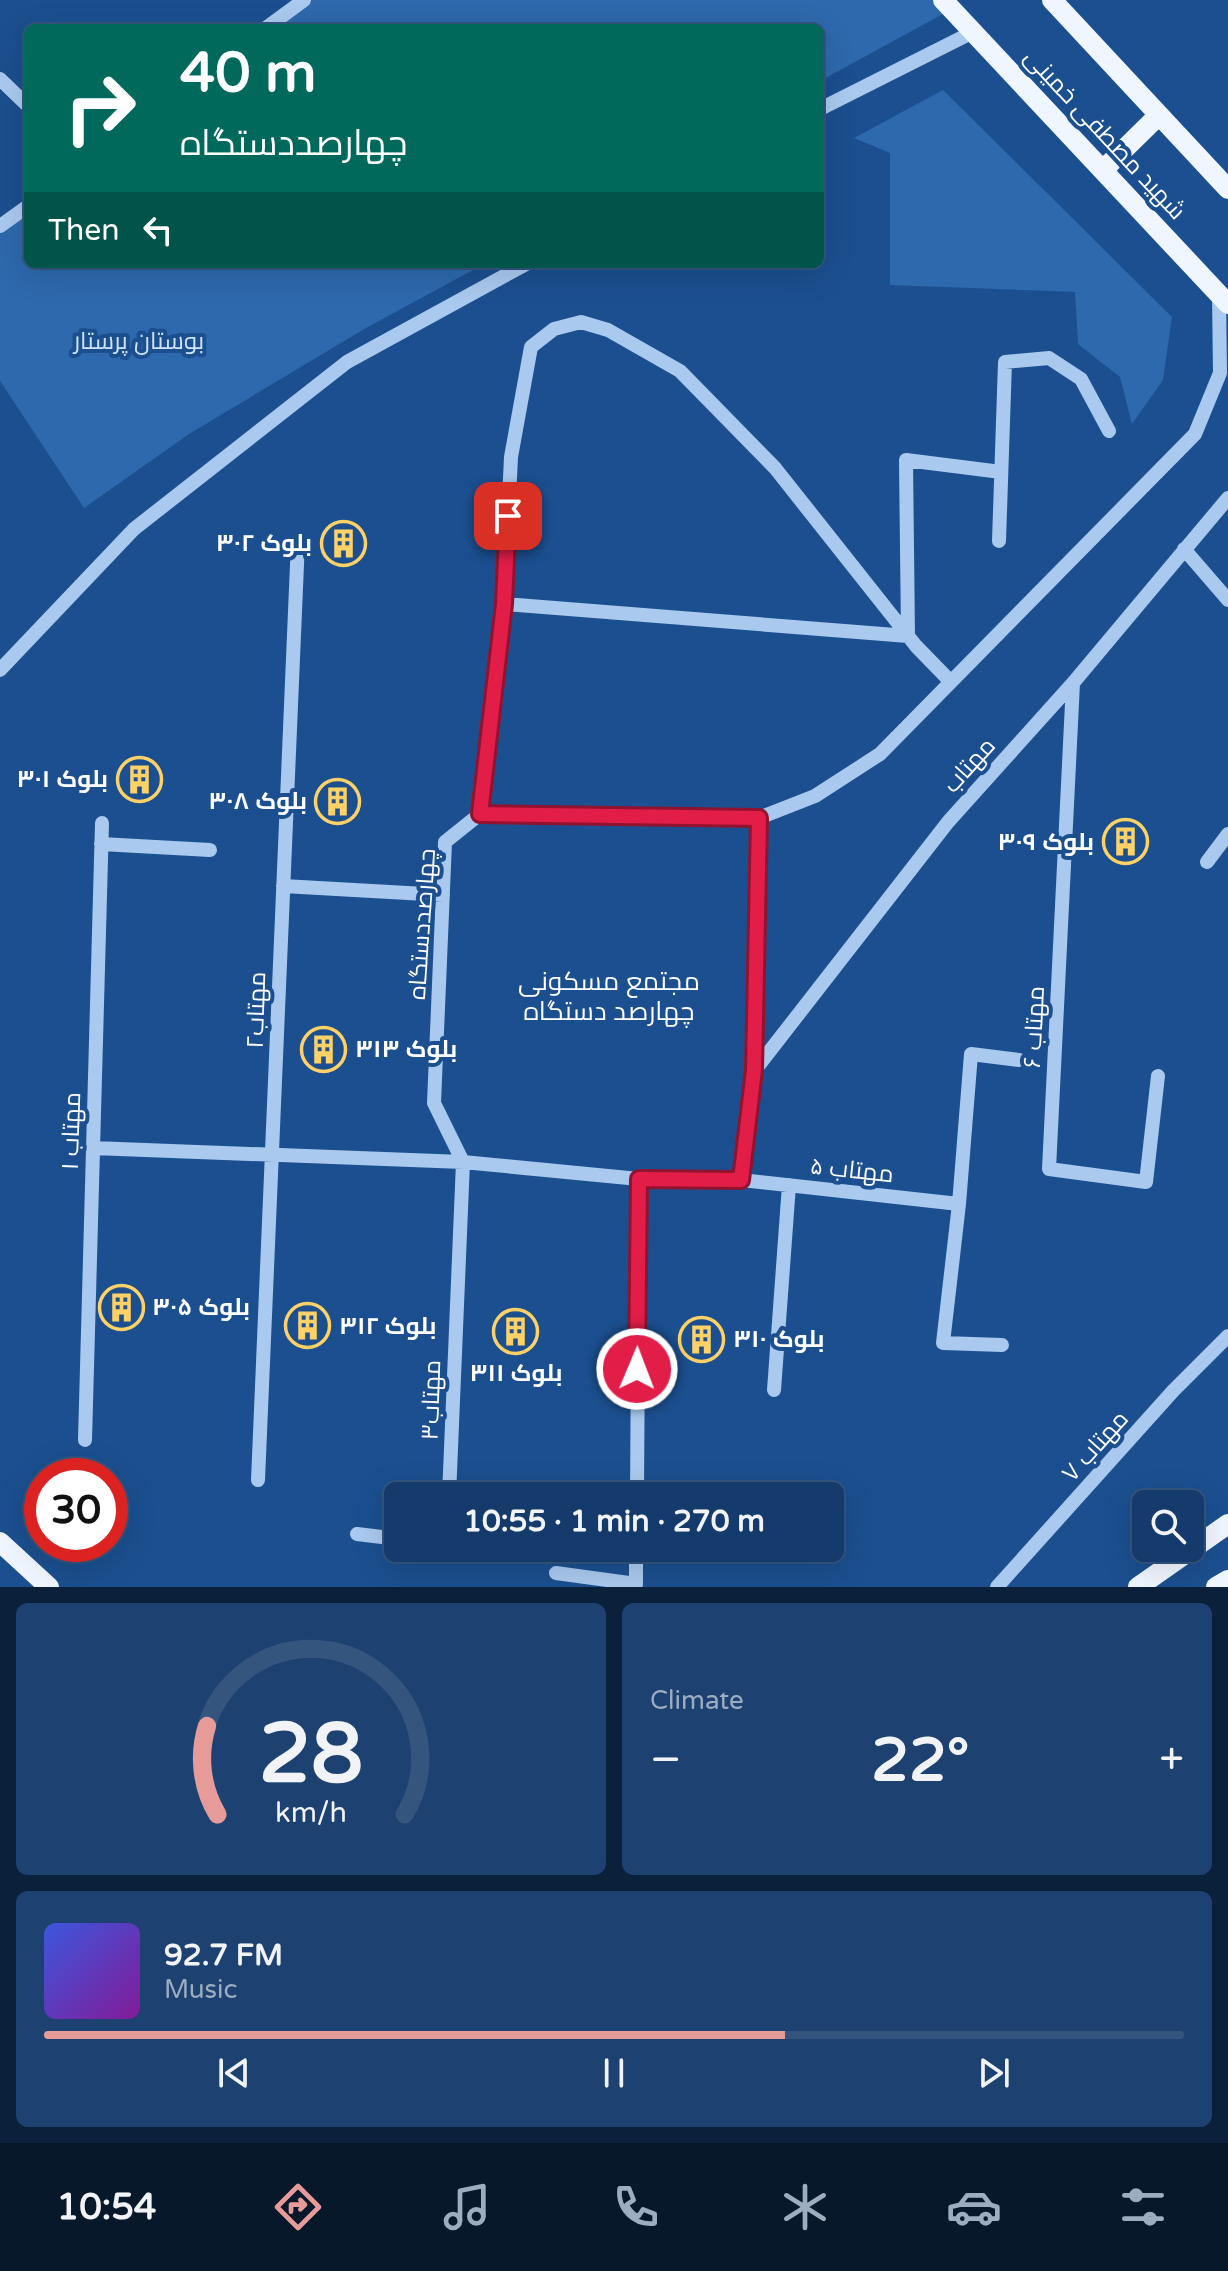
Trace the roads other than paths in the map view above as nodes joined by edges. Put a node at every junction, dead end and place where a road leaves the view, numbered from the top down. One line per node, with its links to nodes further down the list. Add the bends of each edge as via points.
1 (304, 0): 4 (street)
2 (943, 0): 5 (main road, شهید مصطفی خمینی)
3 (1052, 0): 9 (main road)
4 (271, 24)
5 (973, 32): 8 (street); 10 (main road, شهید مصطفی خمینی)
6 (0, 79): 7 (street)
7 (24, 102)
8 (824, 107)
9 (1159, 115): 10 (main road); 11 (main road)
10 (1104, 169): 15 (main road, شهید مصطفی خمینی)
11 (1228, 189)
12 (24, 209): 13 (street)
13 (0, 226)
14 (519, 268): 25 (street, via 347,362 134,529)
15 (1224, 300): 26 (street, via 1220,373 1195,434)
16 (1109, 431): 17 (street, via 1081,379 1049,358 1005,362)
17 (1001, 472): 20 (street); 24 (street, via 906,460)
18 (1228, 498): 21 (street, مهتاب)
19 (298, 541): 35 (street, مهتاب۲)
20 (999, 541)
21 (1184, 549): 22 (street); 27 (street, مهتاب)
22 (1228, 600)
23 (504, 604): 24 (street); 24 (street, via 511,457 531,347 554,329 581,322 608,330 680,371 775,468); 28 (street)
24 (908, 636): 26 (street)
25 (0, 670)
26 (951, 682): 29 (street, via 880,754 815,796)
27 (1073, 683): 38 (street, مهتاب, via 948,822); 39 (street, مهتاب ۶, via 1049,1169 1146,1182)
28 (480, 814): 29 (street); 36 (street, چهارصددستگاه, via 445,842)
29 (759, 818): 38 (street)
30 (102, 823): 32 (street, مهتاب ۱)
31 (1228, 834): 34 (street)
32 (101, 844): 33 (street); 40 (street, مهتاب ۱)
33 (210, 850)
34 (1207, 862)
35 (283, 886): 36 (street); 41 (street, مهتاب۲)
36 (443, 895): 42 (street, چهارصددستگاه, via 434,1103)
37 (1019, 1060): 46 (street, via 971,1054)
38 (754, 1070): 44 (street)
39 (1158, 1076)
40 (93, 1148): 41 (street); 50 (street, مهتاب ۱)
41 (272, 1154): 42 (street); 51 (street, مهتاب۲)
42 (463, 1162): 43 (street); 52 (street, مهتاب۳)
43 (639, 1179): 44 (street); 53 (street)
44 (741, 1180): 45 (street, مهتاب ۵)
45 (789, 1185): 46 (street, مهتاب ۵); 49 (street)
46 (959, 1204): 48 (street, via 943,1343)
47 (1228, 1336): 62 (street, مهتاب ۷)
48 (1002, 1345)
49 (774, 1390)
50 (85, 1440)
51 (258, 1480)
52 (450, 1482)
53 (637, 1482)
54 (1228, 1524): 63 (main road)
55 (357, 1534): 56 (street)
56 (384, 1537)
57 (0, 1542): 61 (main road)
58 (636, 1562): 59 (street, via 636,1584)
59 (556, 1573)
60 (1228, 1580): 64 (main road)
61 (49, 1587)
62 (997, 1587)
63 (1138, 1587)
64 (1216, 1587)

